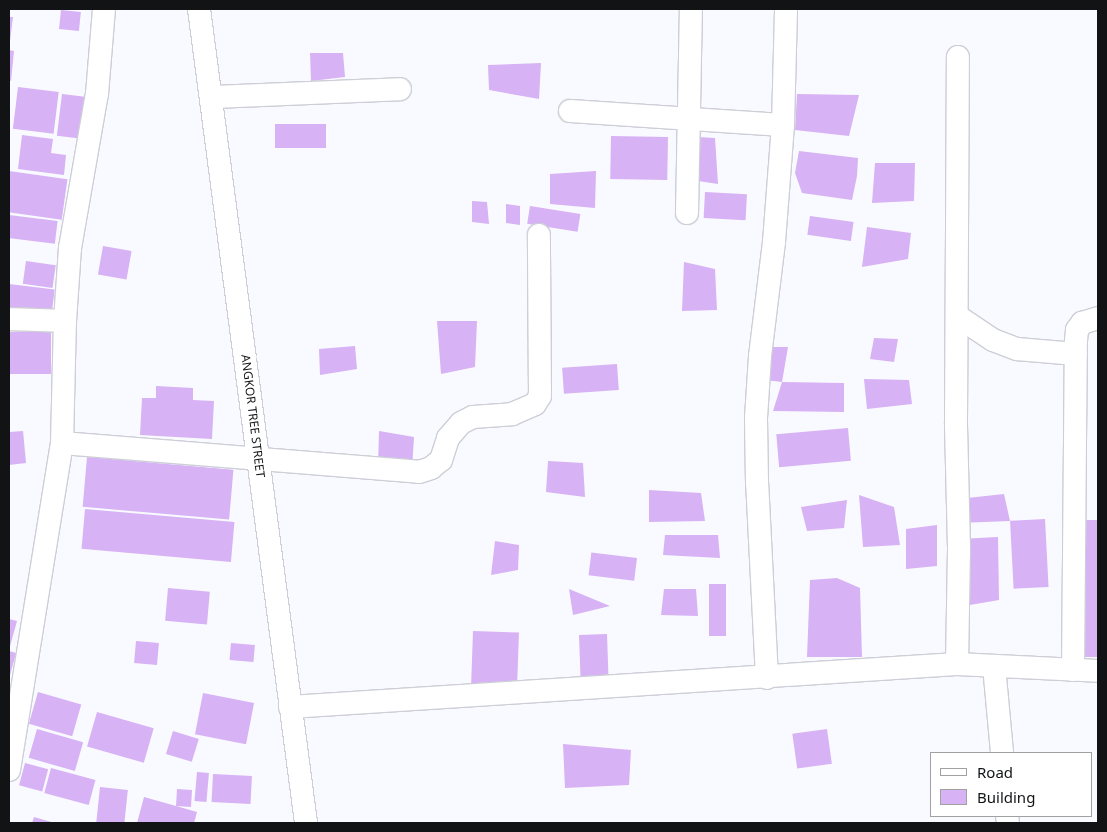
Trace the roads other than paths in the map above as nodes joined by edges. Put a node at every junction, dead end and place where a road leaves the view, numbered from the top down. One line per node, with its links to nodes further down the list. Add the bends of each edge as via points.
1 (104, 9): 16 (street, via 97,94 70,248)
2 (199, 9): 7 (street, ANGKOR TREE STREET)
3 (691, 9): 9 (street)
4 (786, 9): 10 (street)
5 (958, 57): 13 (street)
6 (400, 89): 7 (street)
7 (213, 97): 19 (street, ANGKOR TREE STREET)
8 (570, 111): 9 (street)
9 (689, 120): 10 (street); 11 (street)
10 (783, 125): 24 (street, via 756,418)
11 (688, 213)
12 (539, 235): 19 (street, via 540,396 535,404 512,414 473,417 461,422 448,438 441,460 418,472)
13 (957, 316): 17 (street, via 993,340 1016,349); 20 (street)
14 (1098, 318): 17 (street, via 1082,323 1077,330)
15 (9, 319): 16 (street)
16 (65, 321): 18 (street)
17 (1076, 354): 22 (street)
18 (62, 443): 19 (street); 27 (street)
19 (258, 459): 25 (street, ANGKOR TREE STREET)
20 (957, 664): 21 (street); 24 (street)
21 (994, 666): 22 (street); 26 (street)
22 (1073, 670): 23 (street)
23 (1098, 671)
24 (767, 678): 25 (street)
25 (290, 707): 28 (street, ANGKOR TREE STREET)
26 (1002, 752)
27 (9, 770)
28 (306, 823)

